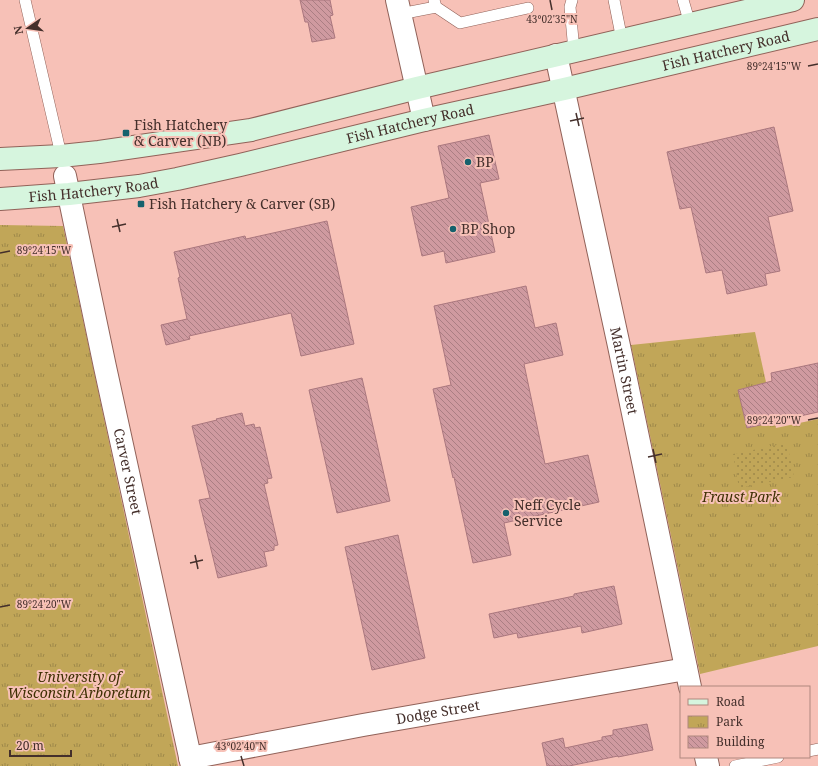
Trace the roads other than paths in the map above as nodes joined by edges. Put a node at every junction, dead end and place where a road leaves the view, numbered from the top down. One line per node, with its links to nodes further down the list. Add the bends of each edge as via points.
1 (25, 0): 17 (lane)
2 (572, 0): 12 (lane)
3 (614, 0): 11 (lane)
4 (683, 0): 9 (lane)
5 (783, 1): 9 (main road, Fish Hatchery Road)
6 (435, 4): 7 (lane); 8 (lane, via 460,23)
7 (399, 7): 13 (street)
8 (528, 8)
9 (690, 24): 11 (main road, Fish Hatchery Road)
10 (818, 29): 14 (main road, Fish Hatchery Road)
11 (622, 40): 12 (main road, Fish Hatchery Road)
12 (565, 53): 13 (main road, Fish Hatchery Road); 14 (street, Martin Street)
13 (417, 88): 15 (street); 17 (main road, Fish Hatchery Road, via 250,130 98,152)
14 (564, 89): 15 (main road, Fish Hatchery Road); 19 (street, Martin Street)
15 (424, 120): 17 (main road, Fish Hatchery Road, via 184,178 138,186)
16 (0, 159): 17 (main road, Fish Hatchery Road)
17 (65, 176): 18 (main road, Fish Hatchery Road); 21 (street, Carver Street)
18 (0, 199)
19 (688, 678): 21 (street, Dodge Street, via 363,725)
20 (773, 758): 22 (lane)
21 (191, 762)
22 (735, 766)

